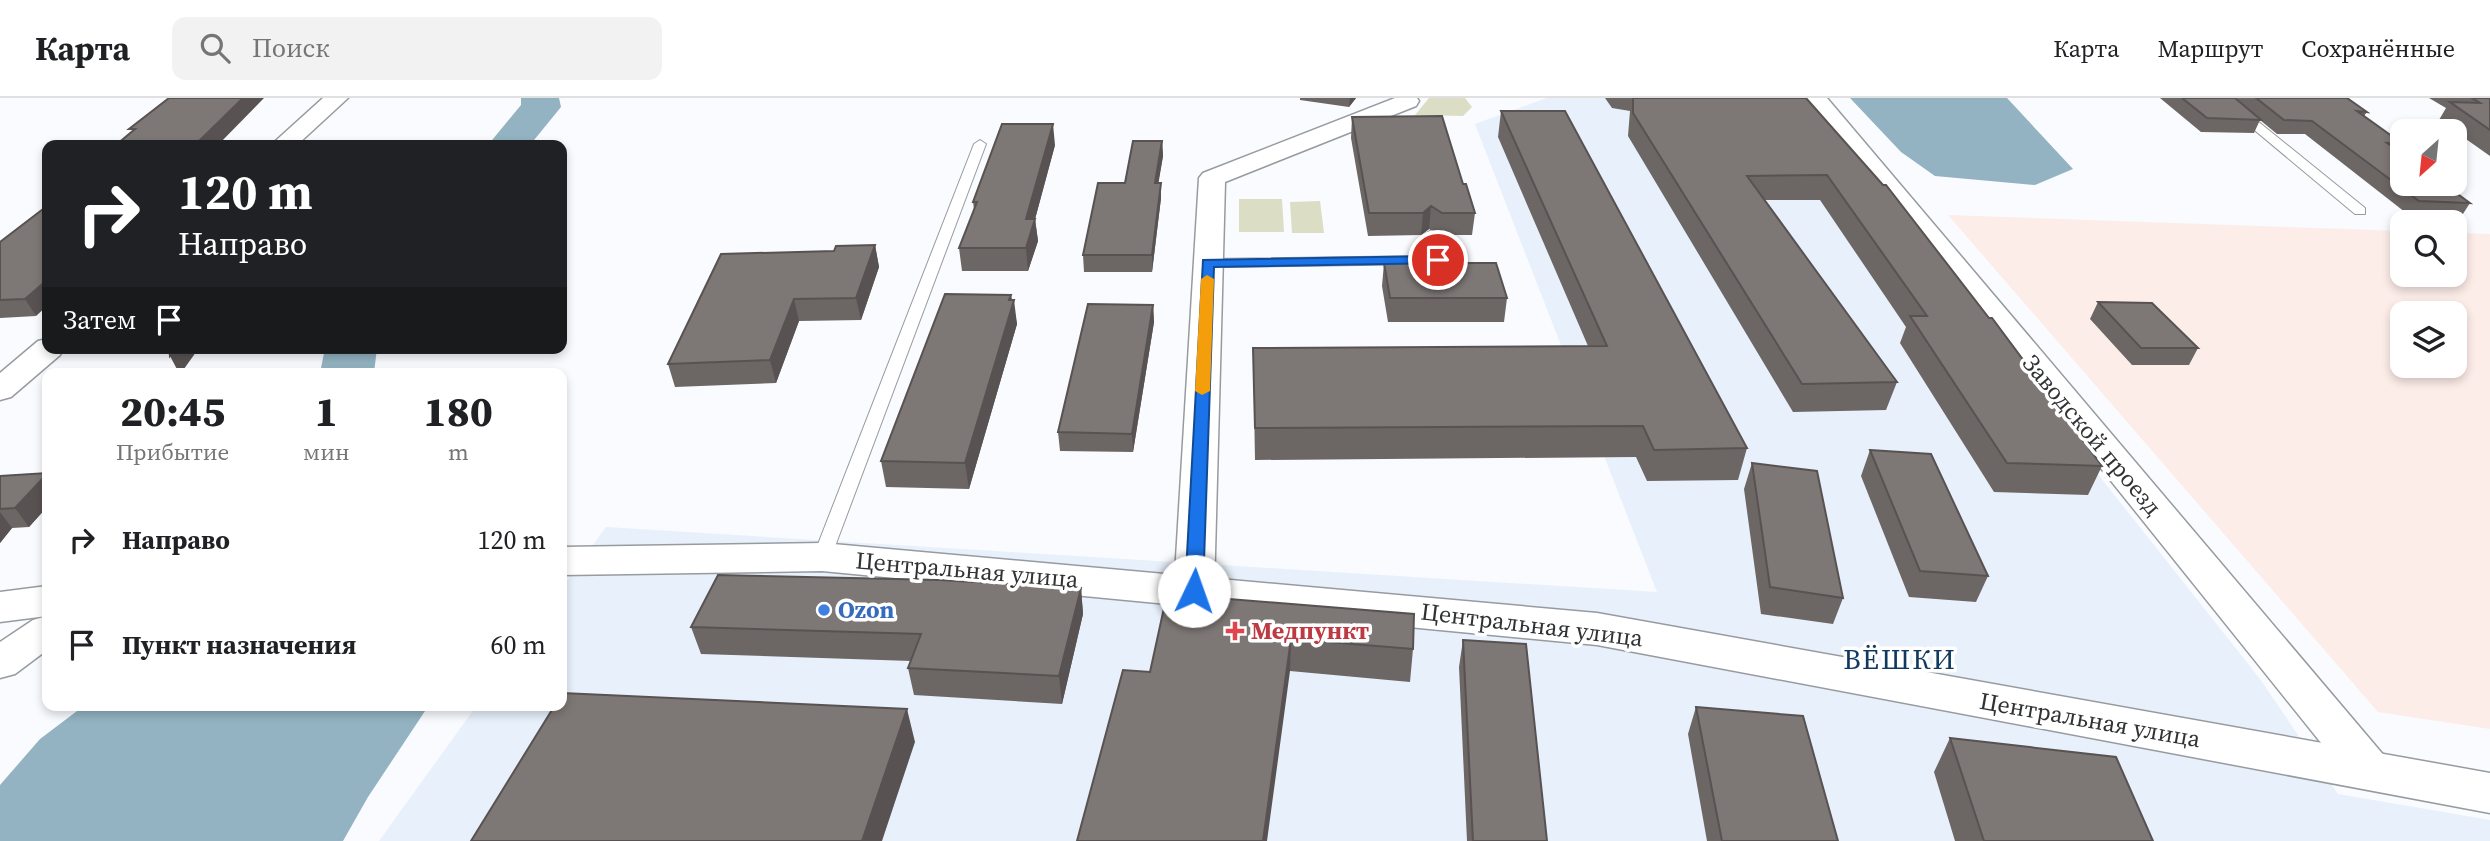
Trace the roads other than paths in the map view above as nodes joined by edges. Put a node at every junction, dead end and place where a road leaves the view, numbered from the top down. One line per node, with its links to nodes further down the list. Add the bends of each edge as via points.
1 (337, 98): 5 (street)
2 (1815, 98): 21 (street, Заводской проезд)
3 (2222, 98): 7 (lane)
4 (1410, 99): 10 (street, via 1212,178)
5 (289, 140)
6 (980, 144): 14 (lane)
7 (2360, 211)
8 (1430, 235): 9 (lane)
9 (1438, 260): 10 (lane); 11 (lane)
10 (1208, 263): 16 (street)
11 (1446, 286)
12 (42, 353): 13 (street)
13 (0, 390)
14 (821, 557): 15 (street, Центральная улица); 16 (street, Центральная улица)
15 (567, 561)
16 (1194, 591): 21 (street, Центральная улица, via 1597,629)
17 (42, 602): 18 (street)
18 (0, 607)
19 (42, 634): 20 (street)
20 (0, 663)
21 (2370, 771): 22 (street, Центральная улица)
22 (2490, 793)

